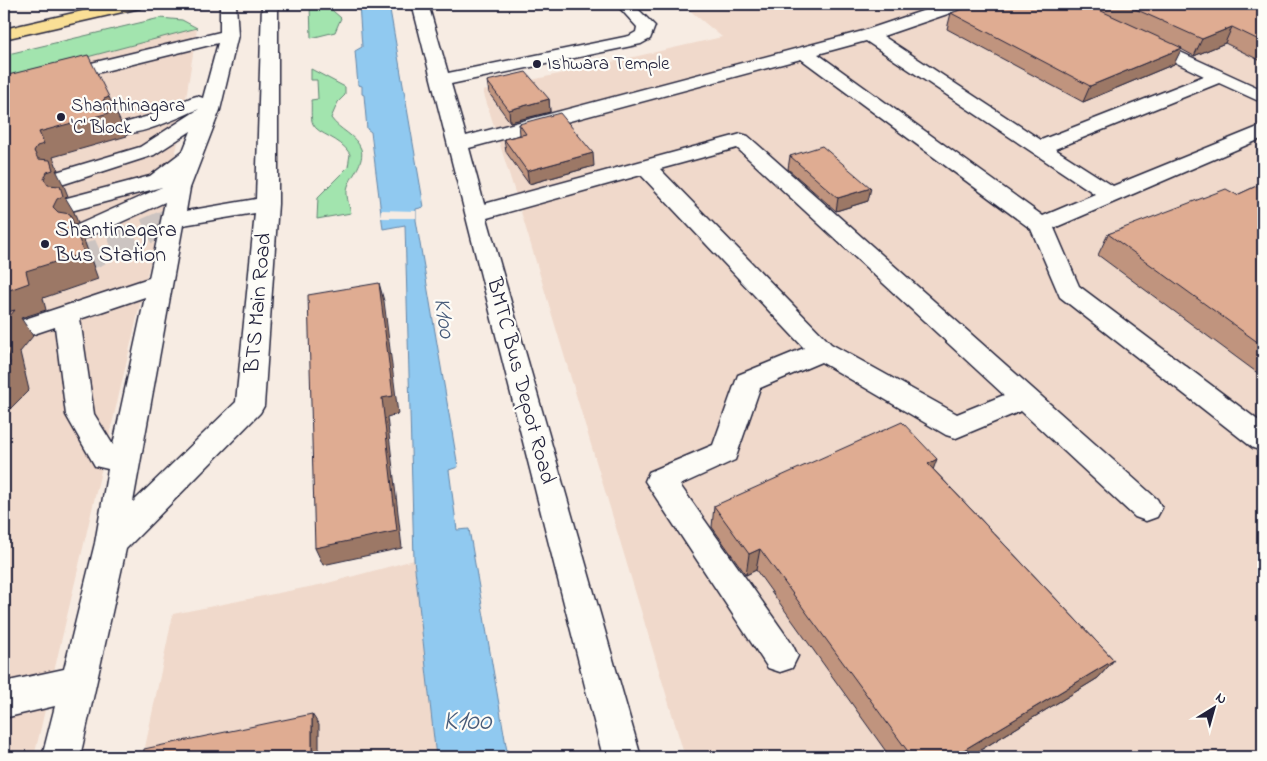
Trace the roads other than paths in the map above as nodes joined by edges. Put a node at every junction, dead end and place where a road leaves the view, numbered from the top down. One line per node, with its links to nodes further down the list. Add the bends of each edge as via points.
1 (68, 4): 8 (main road)
2 (134, 4): 9 (main road)
3 (228, 4): 11 (street)
4 (270, 4): 29 (street, BTS Main Road)
5 (420, 4): 15 (street, BMTC Bus Depot Road)
6 (624, 4): 15 (street, via 646,26 644,35 635,40)
7 (959, 4): 12 (street)
8 (4, 18)
9 (4, 34)
10 (1130, 34): 14 (street)
11 (229, 35): 16 (street); 18 (street)
12 (869, 35): 13 (street); 22 (street)
13 (805, 53): 21 (street); 32 (street)
14 (1220, 76): 17 (street); 22 (street)
15 (442, 80): 21 (street, BMTC Bus Depot Road)
16 (4, 90)
17 (1263, 97)
18 (212, 102): 19 (street); 23 (street); 25 (street, via 147,151)
19 (124, 129)
20 (1263, 131): 27 (street)
21 (457, 145): 30 (street, BMTC Bus Depot Road)
22 (1039, 148): 27 (street)
23 (191, 156): 26 (street); 28 (street, via 158,181)
24 (646, 167): 30 (street); 37 (street); 38 (street, via 741,140)
25 (61, 178)
26 (179, 188): 31 (street); 33 (street)
27 (1111, 195): 32 (street)
28 (71, 204)
29 (267, 204): 31 (street); 42 (street, BTS Main Road, via 250,406)
30 (474, 214): 47 (street, BMTC Bus Depot Road)
31 (172, 220): 34 (street)
32 (1041, 225): 39 (street, via 1069,291)
33 (81, 232)
34 (160, 284): 35 (street); 40 (street)
35 (66, 314): 36 (street); 40 (street, via 80,415 105,458)
36 (4, 335)
37 (822, 351): 38 (street, via 956,427); 43 (street, via 748,382 724,452 660,481)
38 (1024, 398): 41 (street)
39 (1263, 440)
40 (126, 454): 42 (street)
41 (1146, 508)
42 (110, 543): 44 (street)
43 (780, 656)
44 (78, 683): 45 (street); 46 (street)
45 (4, 700)
46 (61, 757)
47 (622, 757)

